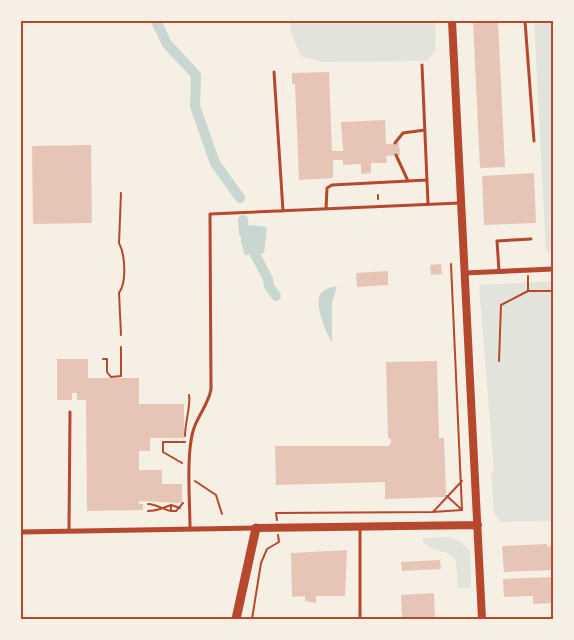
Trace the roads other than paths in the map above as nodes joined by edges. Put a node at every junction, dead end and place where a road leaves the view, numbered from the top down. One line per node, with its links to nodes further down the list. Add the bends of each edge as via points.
1 (452, 21): 11 (main road)
2 (525, 21): 6 (lane)
3 (422, 65): 5 (lane)
4 (274, 72): 14 (lane)
5 (425, 130): 7 (lane, via 403,133); 9 (lane)
6 (534, 141)
7 (395, 143)
8 (396, 155): 10 (lane)
9 (427, 180): 10 (lane); 12 (lane)
10 (408, 181): 13 (lane, via 332,185 327,188)
11 (461, 203): 12 (lane); 18 (main road)
12 (428, 204): 13 (lane)
13 (326, 209): 14 (lane)
14 (283, 211): 23 (lane, via 210,214 211,389 193,429)
15 (532, 239): 17 (lane, via 497,241)
16 (553, 269): 17 (street)
17 (499, 272): 18 (street)
18 (465, 274): 20 (main road)
19 (70, 412): 24 (lane)
20 (478, 525): 21 (main road); 28 (main road)
21 (360, 527): 22 (main road); 27 (lane)
22 (256, 528): 23 (street); 26 (main road)
23 (190, 529): 24 (street)
24 (68, 531): 25 (street)
25 (21, 532)
26 (236, 619)
27 (360, 619)
28 (482, 619)

